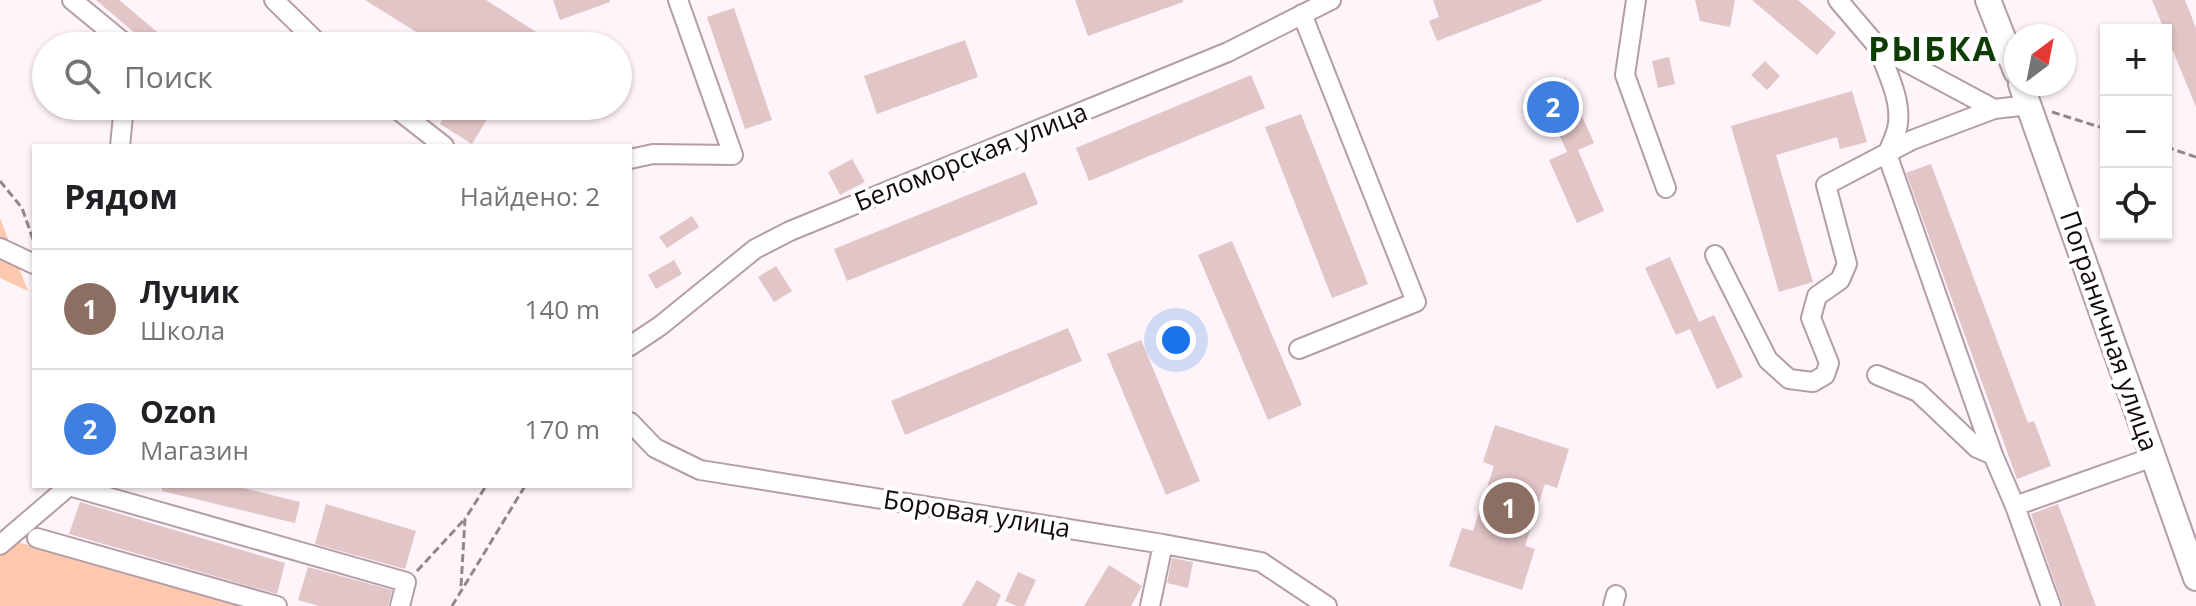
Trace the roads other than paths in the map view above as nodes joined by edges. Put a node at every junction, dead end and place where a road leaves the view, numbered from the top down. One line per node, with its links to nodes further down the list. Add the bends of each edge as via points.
1 (72, 0): 9 (street)
2 (274, 0): 10 (street)
3 (678, 0): 21 (street, via 733,155)
4 (1331, 0): 8 (street, Беломорская улица)
5 (1636, 0): 22 (street, via 1625,75)
6 (1838, 0): 12 (street)
7 (1988, 0): 11 (main road)
8 (1302, 14): 26 (street, Беломорская улица, via 1228,52 790,231 755,249); 27 (street, via 1416,302)
9 (111, 32)
10 (307, 32)
11 (2004, 41)
12 (1878, 47): 15 (street); 20 (street, via 1898,110 1898,127)
13 (2021, 96): 15 (street)
14 (2026, 96): 31 (main road, Пограничная улица)
15 (1994, 109): 20 (street)
16 (123, 120): 18 (street)
17 (411, 120): 19 (street)
18 (120, 144)
19 (441, 144)
20 (1887, 154): 24 (street, via 1826,185 1847,264 1840,280 1817,296 1811,318 1829,363 1825,375 1813,382 1789,379 1768,360); 30 (street)
21 (632, 159)
22 (1666, 188)
23 (0, 248): 25 (street)
24 (1715, 255)
25 (32, 263)
26 (632, 345)
27 (1299, 349)
28 (1877, 375): 30 (street, via 1918,392 1977,448)
29 (632, 424): 36 (street, Боровая улица, via 655,448 700,470)
30 (1993, 455): 34 (street)
31 (2153, 457): 34 (street); 38 (main road, Пограничная улица)
32 (67, 488): 37 (street)
33 (76, 488): 40 (street, via 406,582)
34 (2015, 506): 43 (street)
35 (37, 538): 39 (street)
36 (1163, 544): 41 (street); 42 (street, Боровая улица, via 1261,562)
37 (0, 545)
38 (2196, 578)
39 (277, 606)
40 (400, 606)
41 (1150, 606)
42 (1327, 606)
43 (2051, 606)

